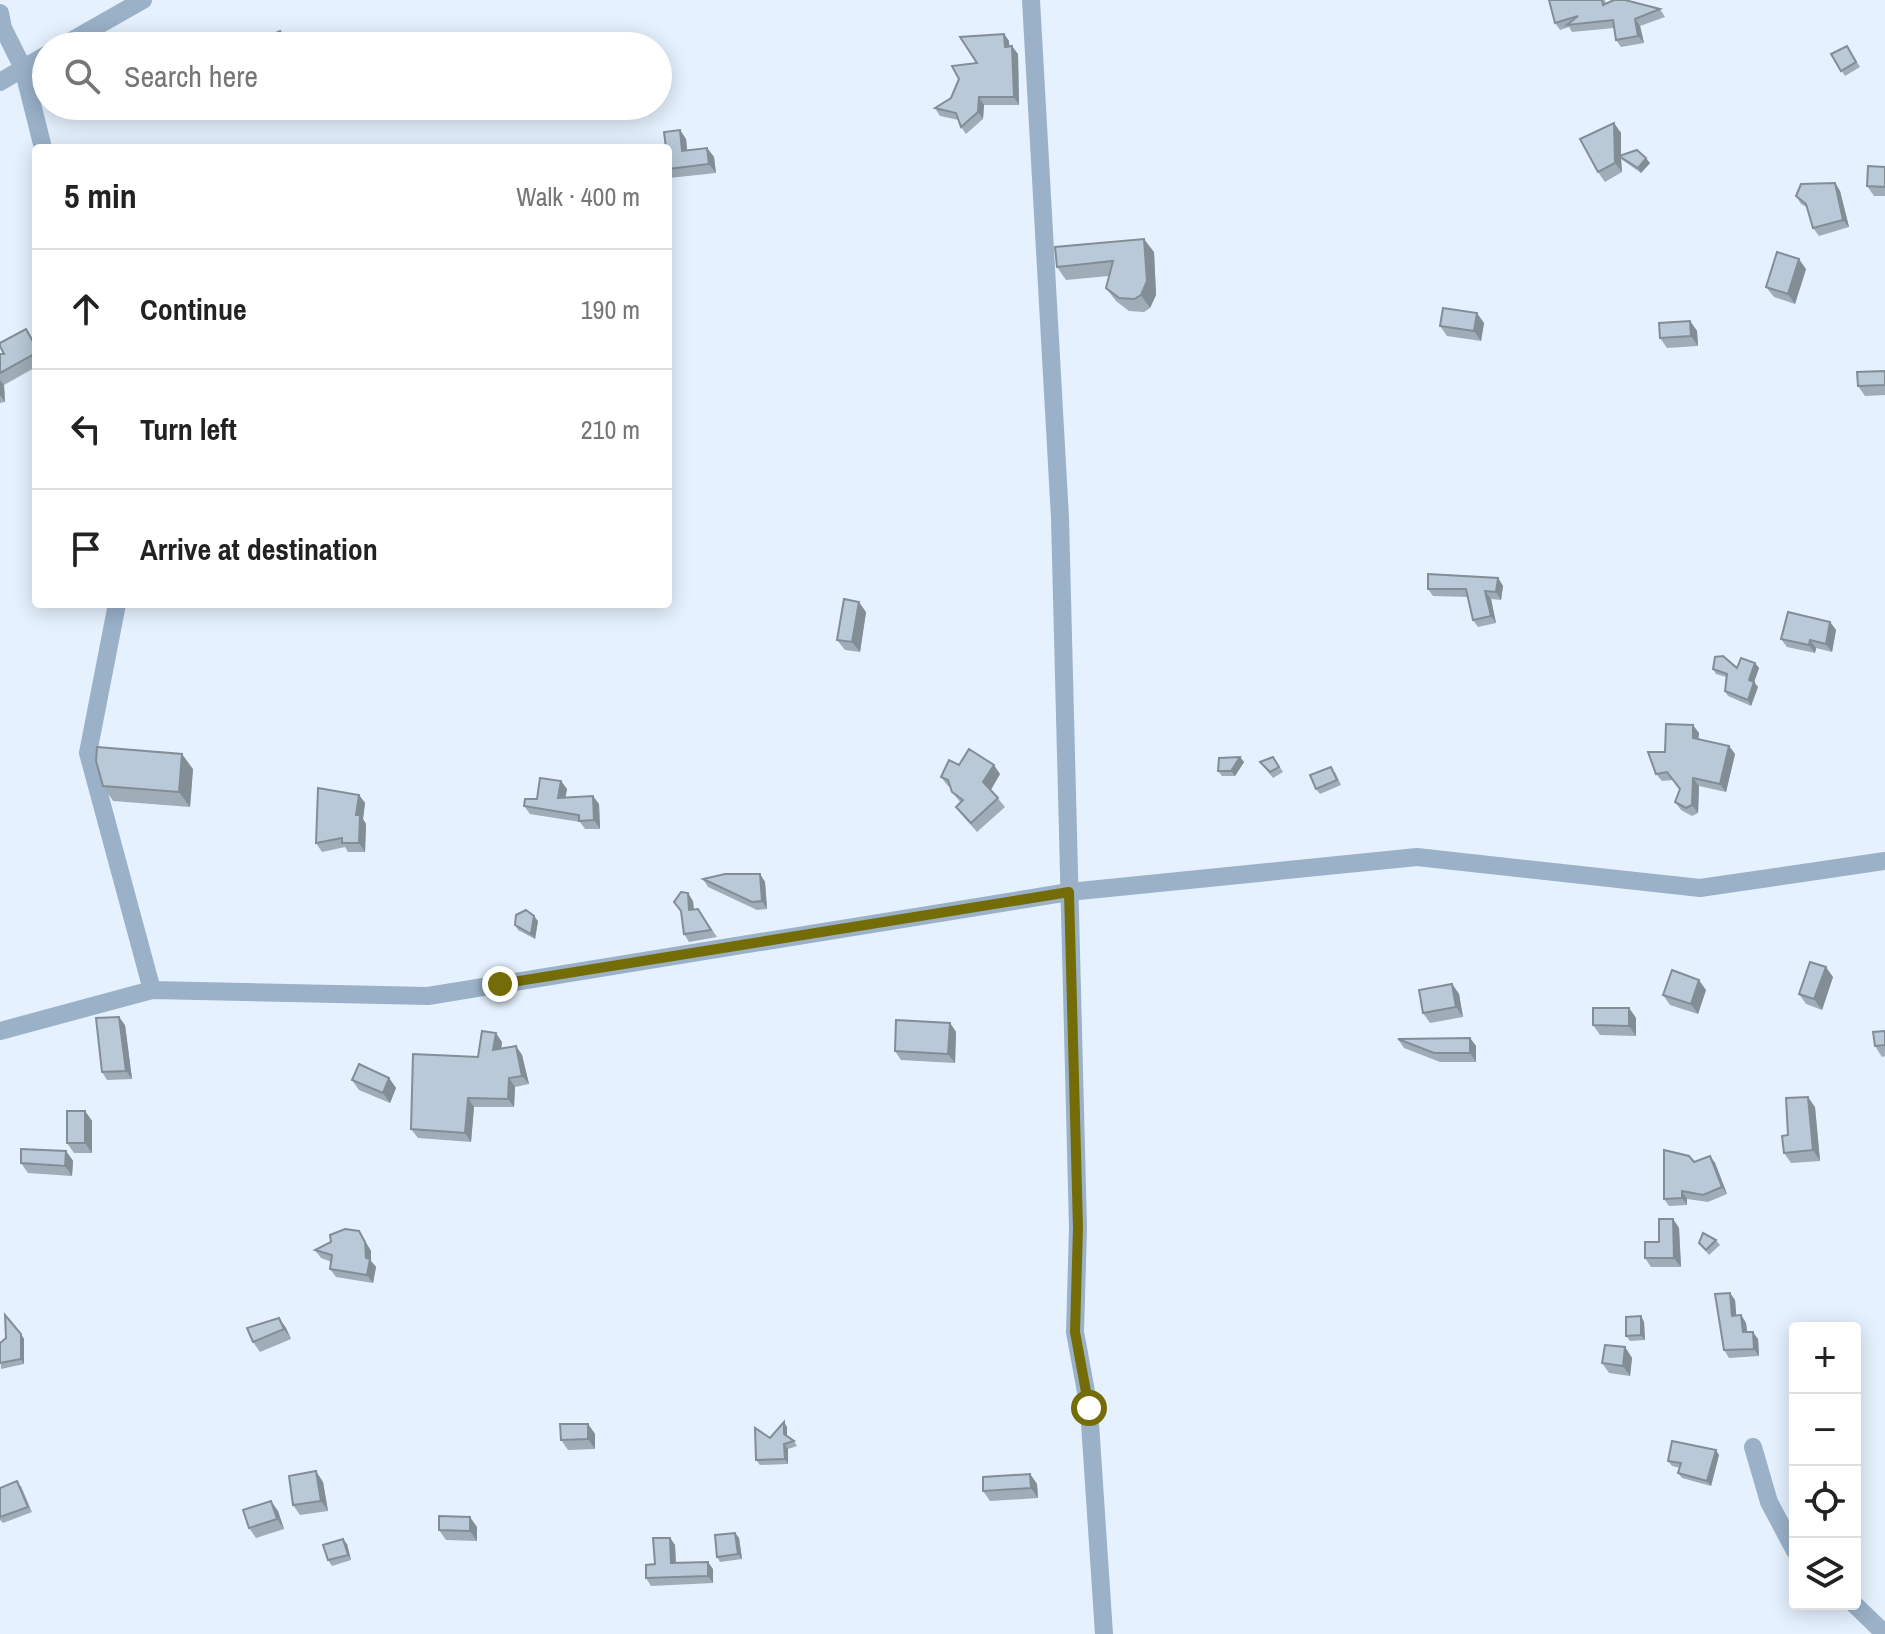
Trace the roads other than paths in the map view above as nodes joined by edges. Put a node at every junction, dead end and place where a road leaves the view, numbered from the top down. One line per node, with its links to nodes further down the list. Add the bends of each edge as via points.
1 (143, 0): 4 (street)
2 (1031, 0): 13 (street, via 1060,518)
3 (0, 13): 6 (street)
4 (87, 32)
5 (32, 63): 6 (street)
6 (23, 68): 7 (street); 8 (street)
7 (0, 82)
8 (32, 104)
9 (36, 120): 10 (street)
10 (42, 144)
11 (116, 608): 14 (street, via 88,753)
12 (1885, 861): 13 (street, via 1700,888 1417,857)
13 (1069, 892): 14 (street, via 428,996); 19 (street, via 1078,1228 1075,1332 1089,1408)
14 (152, 990): 15 (street)
15 (0, 1031)
16 (1753, 1447): 17 (street, via 1769,1502)
17 (1789, 1540)
18 (1860, 1610): 20 (street)
19 (1104, 1634)
20 (1885, 1634)

